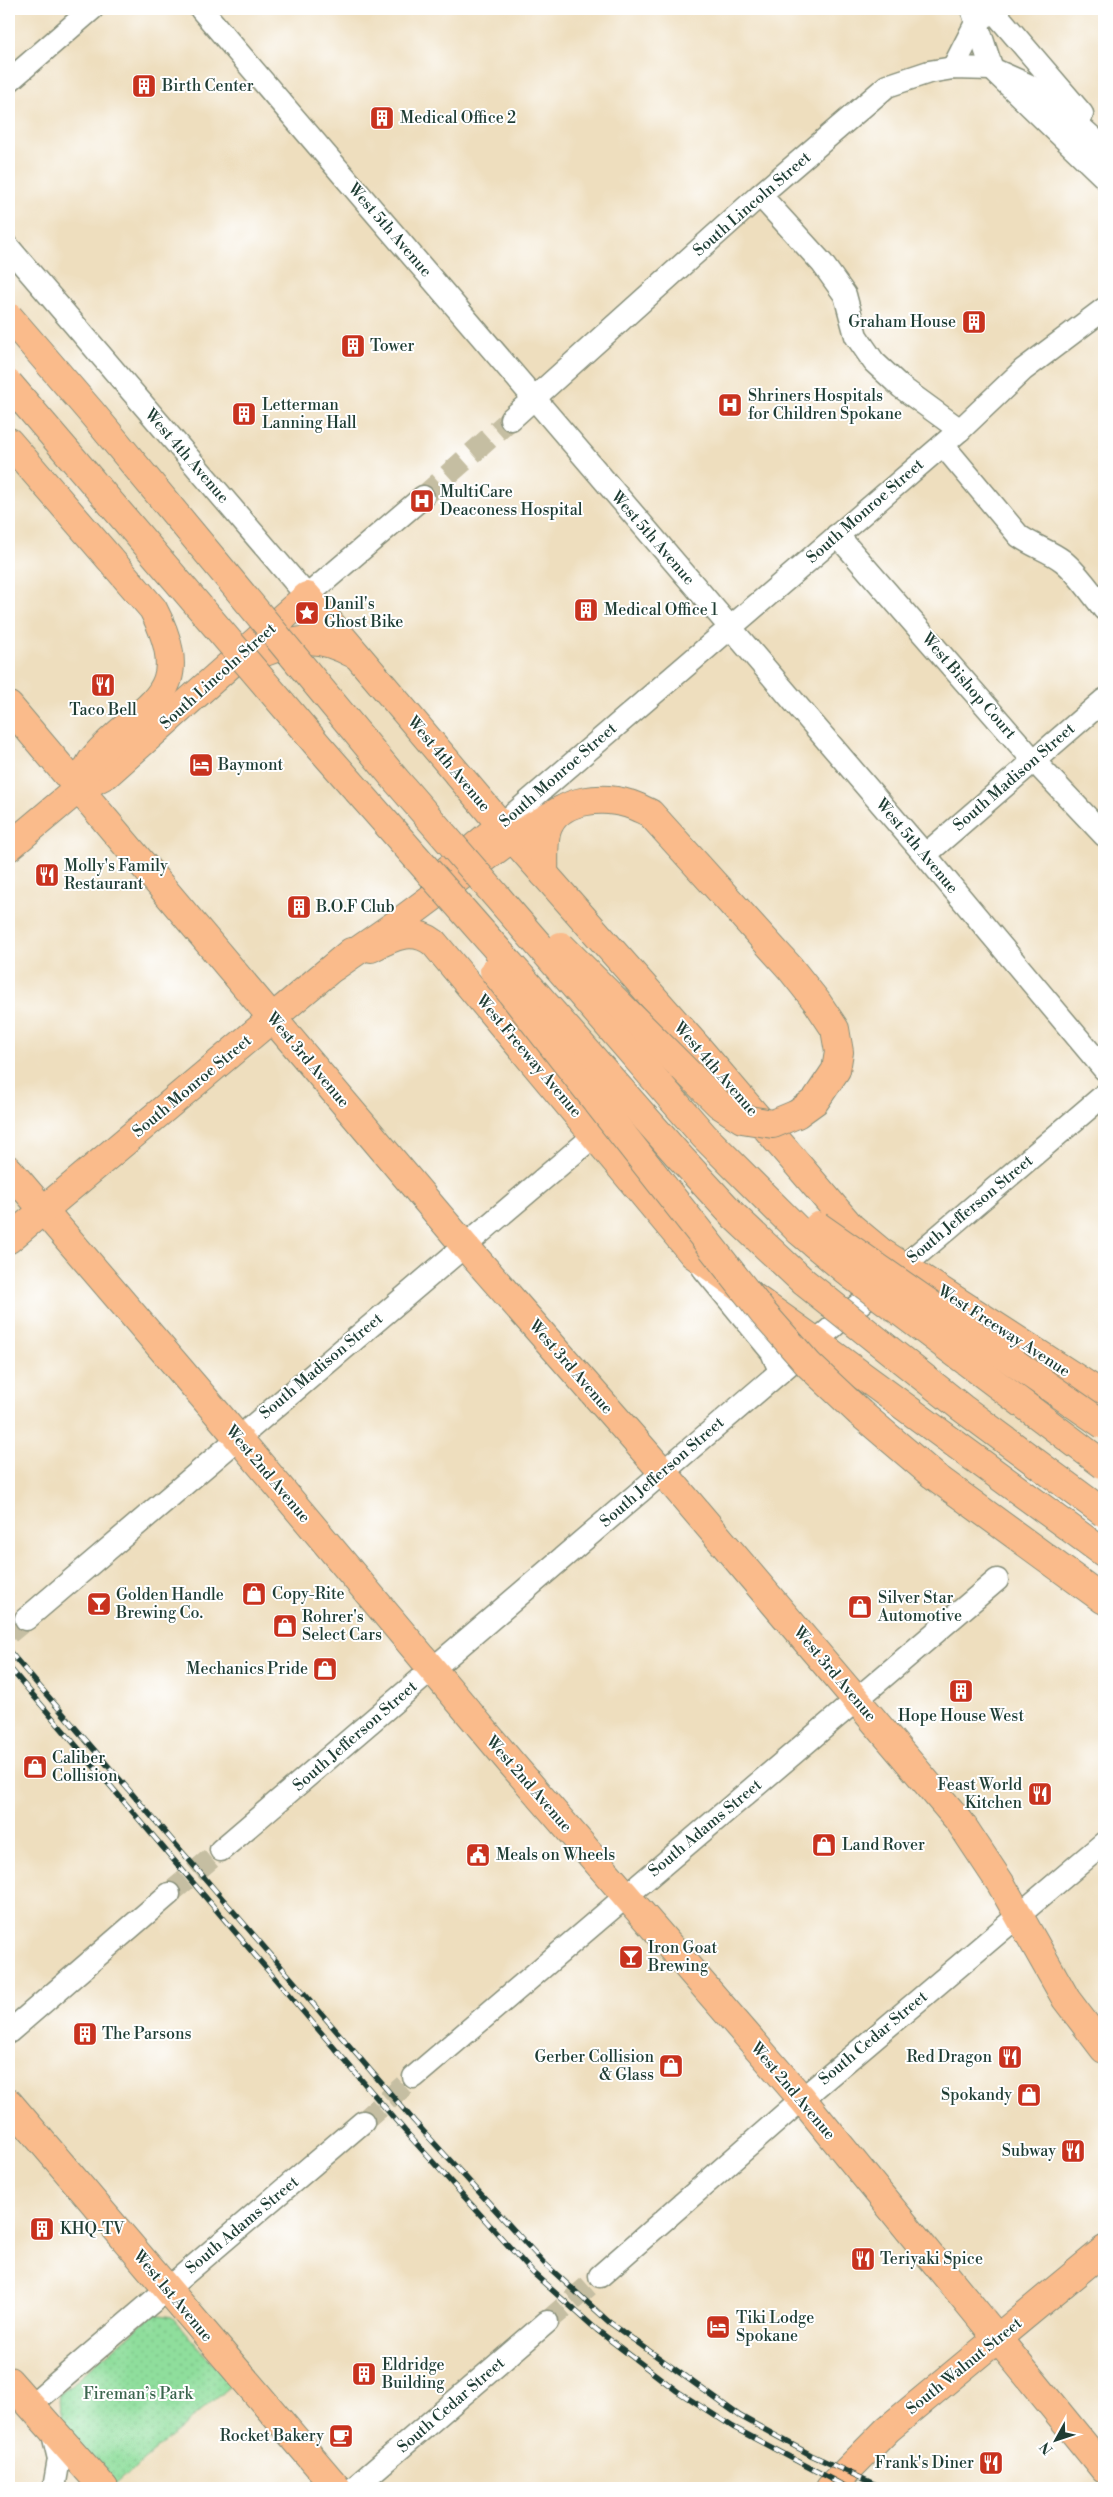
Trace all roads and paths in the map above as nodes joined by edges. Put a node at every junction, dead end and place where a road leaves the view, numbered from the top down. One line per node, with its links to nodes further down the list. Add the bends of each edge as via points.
1 (92, 9): 6 (street)
2 (201, 9): 14 (street, West 5th Avenue)
3 (986, 12): 4 (street); 5 (street); 7 (street, via 1079,109)
4 (954, 68): 5 (street, South Lincoln Street); 9 (street, South Lincoln Street, via 929,72 887,86)
5 (992, 69): 7 (street, via 1028,85 1049,99); 8 (street)
6 (9, 81)
7 (1102, 147)
8 (1104, 177)
9 (760, 195): 14 (street, South Lincoln Street); 16 (street, via 822,264 845,295 856,336 874,362 901,387)
10 (9, 248): 21 (street, West 4th Avenue)
11 (1104, 308): 16 (street, South Monroe Street, via 1023,370)
12 (9, 317): 30 (main road, bridge)
13 (9, 384): 28 (main road, bridge)
14 (533, 398): 15 (street, South Lincoln Street); 23 (street, West 5th Avenue)
15 (511, 419)
16 (960, 430): 18 (street, South Monroe Street)
17 (9, 442): 31 (main road, via 153,609 166,635 167,685 153,703 93,759)
18 (943, 445): 20 (street, South Monroe Street); 22 (street, via 1019,536 1065,563)
19 (423, 497): 21 (street, South Lincoln Street)
20 (837, 535): 23 (street, South Monroe Street); 29 (street, West Bishop Court)
21 (307, 596): 24 (main road, West 4th Avenue); 25 (main road, South Lincoln Street)
22 (1104, 609)
23 (730, 627): 33 (street, South Monroe Street); 36 (street, West 5th Avenue)
24 (356, 656): 25 (main road, via 332,643 309,639 280,646); 33 (main road, West 4th Avenue)
25 (231, 665): 31 (main road, South Lincoln Street, via 107,774)
26 (1104, 700): 29 (street, South Madison Street)
27 (9, 706): 31 (main road, West 3rd Avenue)
28 (321, 749): 59 (main road, bridge, via 677,1154 774,1256 962,1408); 62 (main road, bridge, via 764,1314 809,1365 934,1475)
29 (1034, 761): 34 (street, West Bishop Court); 36 (street, South Madison Street)
30 (396, 780): 32 (main road, bridge, via 718,1104 742,1119 773,1124 797,1114 814,1101 836,1070 839,1052 835,1029 817,1002 650,814 629,804 602,798); 43 (main road, bridge)
31 (78, 789): 35 (main road, South Lincoln Street); 39 (main road, West 3rd Avenue)
32 (572, 805): 33 (main road); 37 (main road, via 549,825)
33 (506, 831): 37 (main road, West 4th Avenue); 38 (main road, via 402,920)
34 (1104, 834)
35 (9, 847)
36 (925, 855): 40 (street, West 5th Avenue)
37 (544, 874): 49 (main road, West 4th Avenue, via 850,1227)
38 (334, 966): 39 (main road, South Monroe Street); 42 (main road, West Freeway Avenue, via 404,934 414,933 429,939)
39 (273, 1018): 45 (main road, South Monroe Street); 47 (main road, West 3rd Avenue)
40 (1104, 1069)
41 (1104, 1095): 49 (street, South Jefferson Street)
42 (595, 1135): 47 (street, South Madison Street); 48 (main road, West Freeway Avenue)
43 (704, 1136): 55 (main road, bridge, via 773,1194); 57 (main road, bridge, via 799,1231 850,1274)
44 (9, 1170): 45 (main road, West 2nd Avenue)
45 (43, 1210): 46 (main road, South Monroe Street); 56 (main road, West 2nd Avenue)
46 (9, 1239)
47 (464, 1244): 56 (street, South Madison Street); 58 (main road, West 3rd Avenue)
48 (693, 1254): 50 (main road, West Freeway Avenue); 51 (street, West Freeway Avenue, via 769,1347)
49 (903, 1266): 50 (street, South Jefferson Street); 52 (main road, West Freeway Avenue)
50 (815, 1341): 51 (street, South Jefferson Street); 60 (main road, West Freeway Avenue)
51 (780, 1371): 58 (street, South Jefferson Street)
52 (1067, 1371): 53 (street); 54 (main road, West Freeway Avenue)
53 (1104, 1388)
54 (1104, 1396)
55 (1104, 1425)
56 (238, 1437): 63 (street, South Madison Street); 64 (main road, West 2nd Avenue)
57 (1104, 1465)
58 (662, 1471): 64 (street, South Jefferson Street); 65 (main road, West 3rd Avenue)
59 (1104, 1513)
60 (1104, 1553)
61 (997, 1580): 65 (street, South Adams Street)
62 (1104, 1600)
63 (26, 1619)
64 (432, 1670): 67 (street, South Jefferson Street); 69 (main road, West 2nd Avenue)
65 (856, 1700): 69 (street, South Adams Street); 70 (main road, West 3rd Avenue, via 960,1822)
66 (1104, 1842): 70 (street, South Cedar Street)
67 (220, 1850)
68 (169, 1894): 71 (street)
69 (625, 1896): 73 (street, South Adams Street); 74 (main road, West 2nd Avenue)
70 (1019, 1916): 72 (main road, West 3rd Avenue, via 1066,1999); 74 (street, South Cedar Street)
71 (9, 2032)
72 (1104, 2049)
73 (414, 2077)
74 (802, 2099): 78 (street, South Cedar Street); 81 (main road, West 2nd Avenue)
75 (9, 2103): 79 (main road, West 1st Avenue)
76 (363, 2122): 79 (street, South Adams Street)
77 (1104, 2250): 81 (main road, South Walnut Street)
78 (600, 2276)
79 (167, 2289): 83 (street, South Adams Street); 89 (main road, West 1st Avenue)
80 (547, 2322): 90 (street, South Cedar Street)
81 (998, 2339): 84 (main road, South Walnut Street); 86 (main road, West 2nd Avenue)
82 (9, 2381): 83 (main road)
83 (30, 2406): 85 (main road)
84 (888, 2429): 91 (main road); 92 (main road, South Walnut Street)
85 (52, 2430): 87 (street, via 59,2459); 88 (main road)
86 (1104, 2470)
87 (54, 2488)
88 (104, 2488)
89 (337, 2488)
90 (354, 2488)
91 (808, 2488)
92 (830, 2488)

